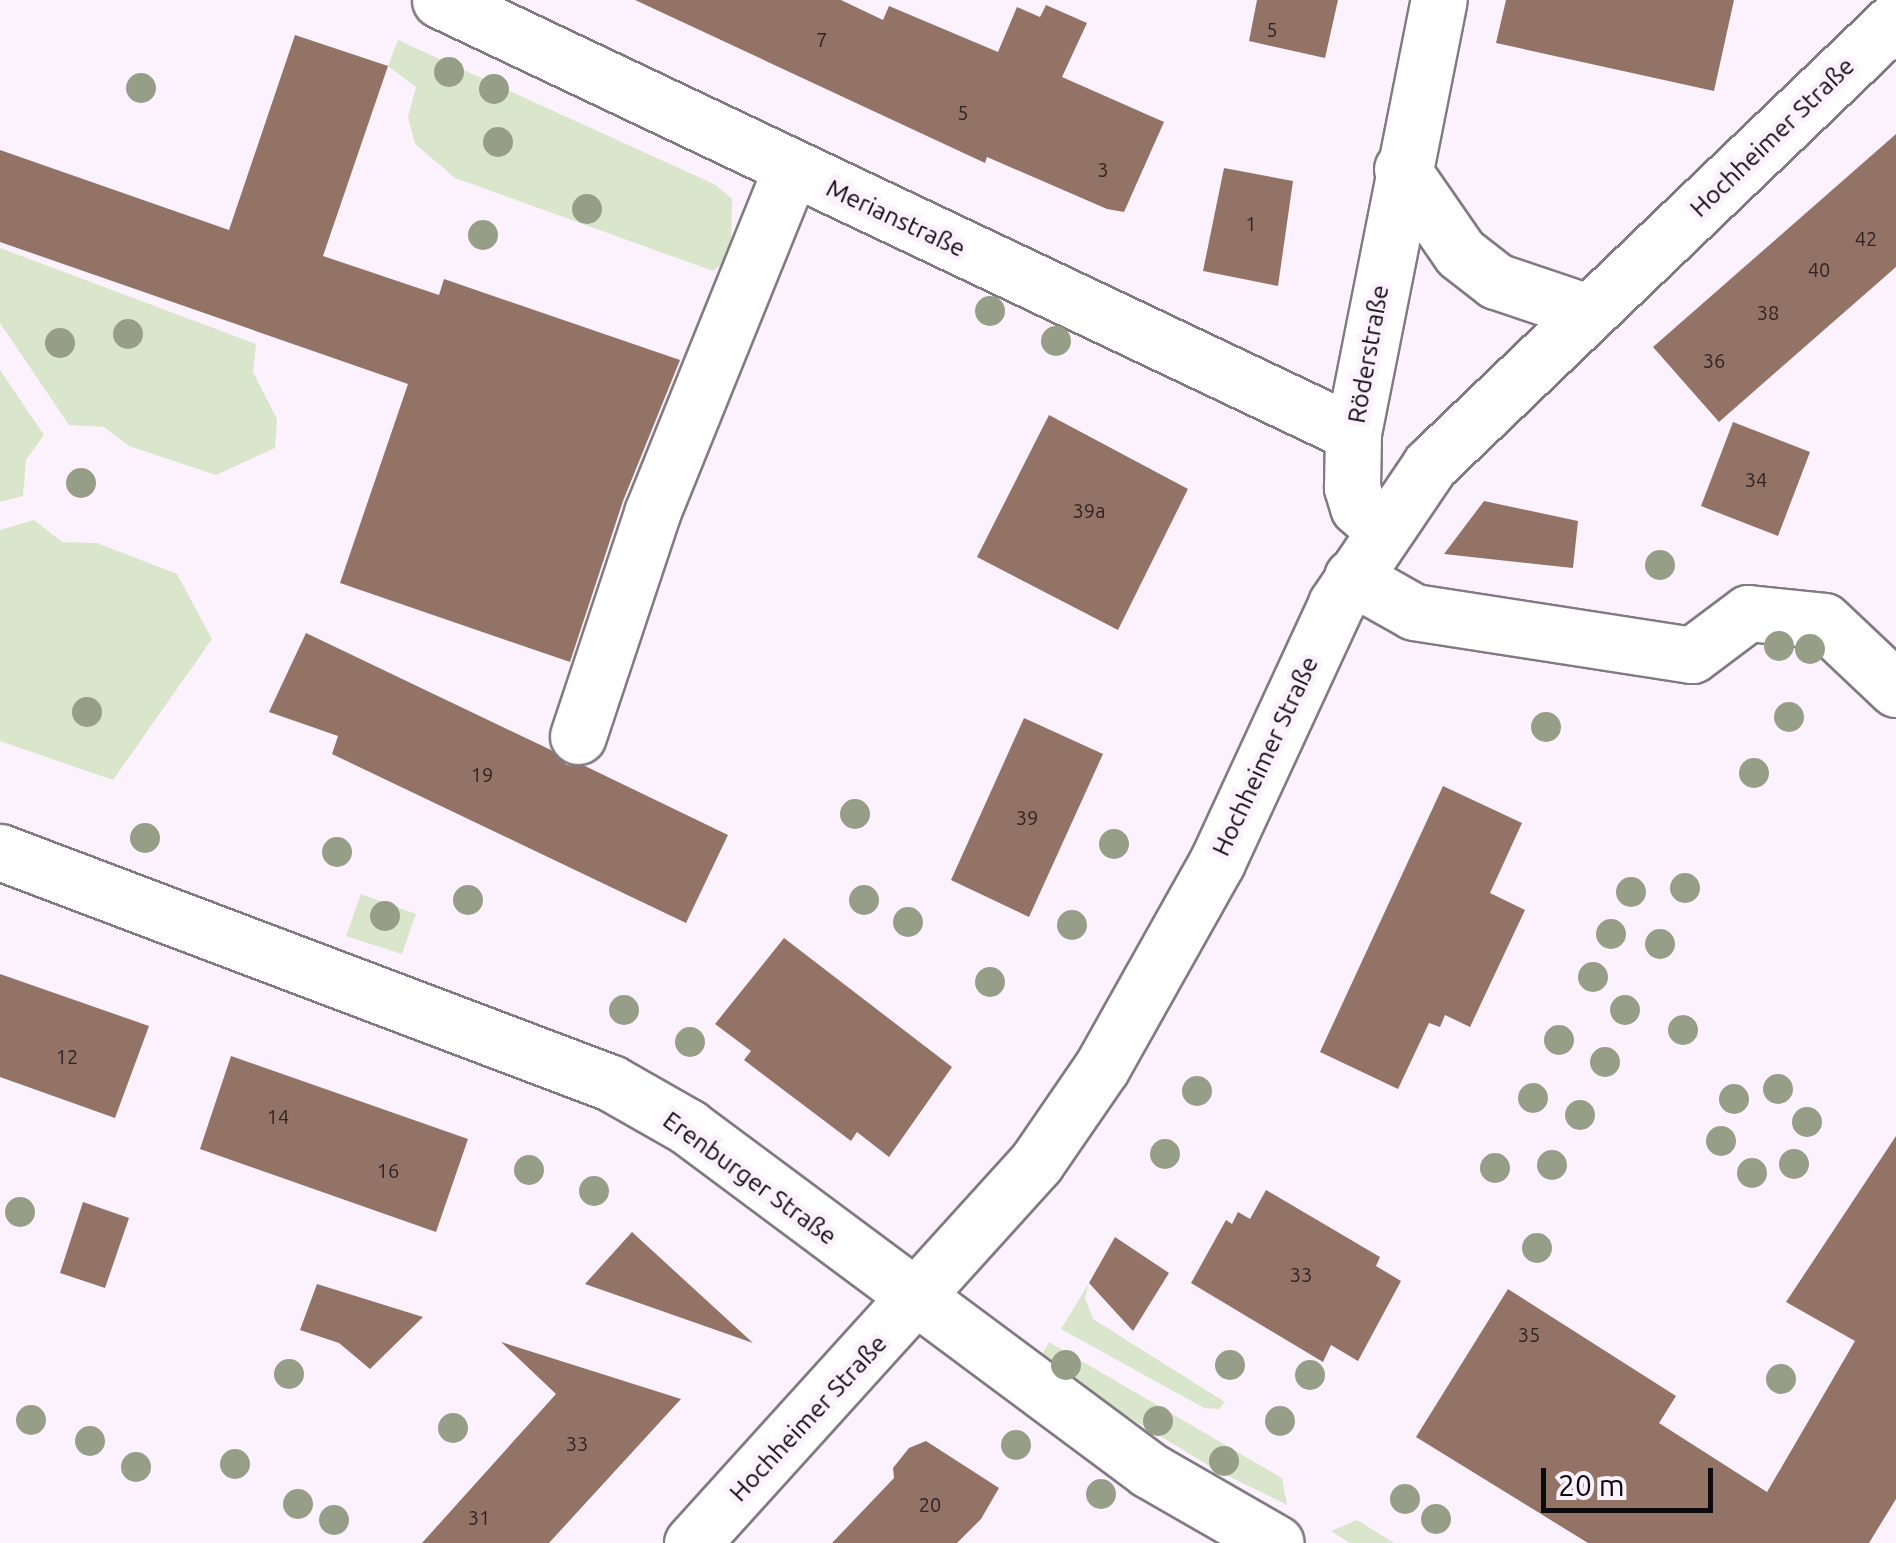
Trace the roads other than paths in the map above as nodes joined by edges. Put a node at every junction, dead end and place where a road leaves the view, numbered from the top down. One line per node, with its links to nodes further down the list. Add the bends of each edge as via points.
1 (440, 0): 4 (street, Merianstraße)
2 (1439, 0): 5 (street, Röderstraße)
3 (1896, 20): 6 (street, Hochheimer Straße)
4 (791, 169): 7 (street, Merianstraße); 11 (street, via 652,513)
5 (1402, 169): 6 (street, via 1472,262 1539,300); 7 (street, Röderstraße)
6 (1588, 312): 8 (street, Hochheimer Straße, via 1430,466)
7 (1354, 433): 8 (street, Röderstraße, via 1358,507)
8 (1383, 529): 9 (street, Hochheimer Straße)
9 (1352, 577): 10 (street, via 1414,612 1692,655 1748,612 1824,620); 13 (street, Hochheimer Straße, via 1217,862 1102,1067 1036,1163)
10 (1896, 690)
11 (578, 736)
12 (0, 852): 13 (street, Erenburger Straße, via 611,1083 688,1127)
13 (914, 1301): 14 (street, Hochheimer Straße); 15 (street, Erenburger Straße, via 1149,1470)
14 (692, 1543)
15 (1276, 1543)

